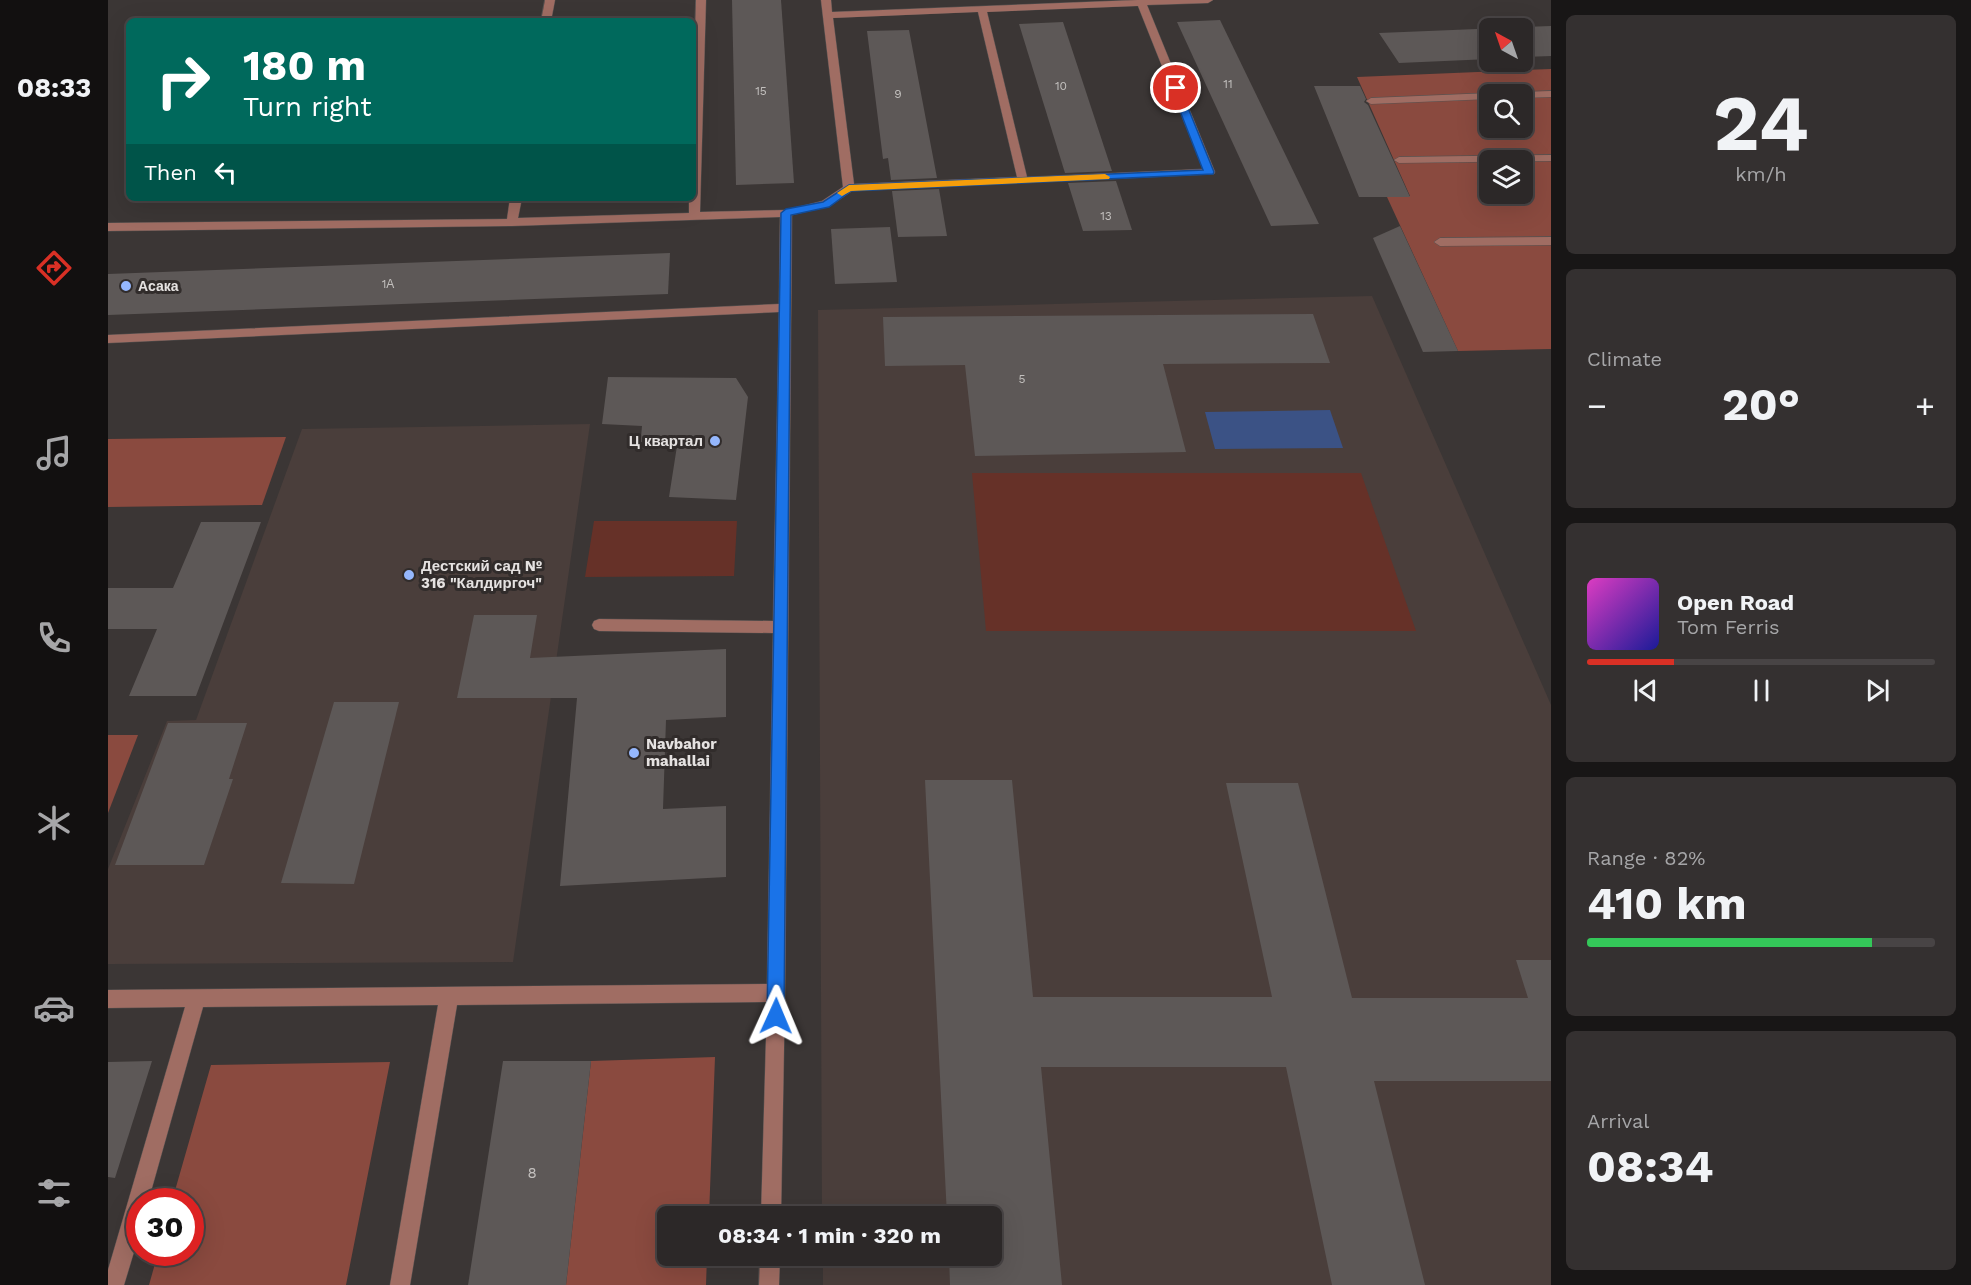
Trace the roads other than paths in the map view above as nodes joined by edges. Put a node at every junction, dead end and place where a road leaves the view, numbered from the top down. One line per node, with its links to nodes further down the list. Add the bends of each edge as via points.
1 (549, 0): 8 (street)
2 (701, 0): 13 (street)
3 (826, 0): 7 (street)
4 (1208, 0): 5 (street)
5 (1142, 4): 6 (street); 16 (street, via 1209,172)
6 (982, 9): 7 (street); 16 (street)
7 (828, 15): 17 (street)
8 (546, 18)
9 (1551, 94): 10 (street)
10 (1533, 95)
11 (1479, 96): 12 (street)
12 (1371, 101)
13 (696, 154)
14 (1551, 158): 15 (street)
15 (1399, 160)
16 (1023, 180): 17 (street)
17 (849, 188): 20 (street, via 826,204)
18 (516, 201): 22 (street)
19 (694, 201): 21 (street)
20 (786, 213): 21 (street); 26 (street)
21 (694, 216): 22 (street)
22 (512, 222): 23 (street)
23 (108, 227)
24 (1551, 241): 25 (street)
25 (1440, 242)
26 (785, 308): 27 (street); 29 (street)
27 (108, 339)
28 (599, 625): 29 (street)
29 (781, 627): 30 (street)
30 (776, 993): 31 (street); 34 (street)
31 (449, 996): 32 (street); 37 (street)
32 (197, 998): 33 (street); 36 (street)
33 (108, 999)
34 (771, 1206)
35 (770, 1266): 38 (street)
36 (114, 1285)
37 (400, 1285)
38 (769, 1285)

